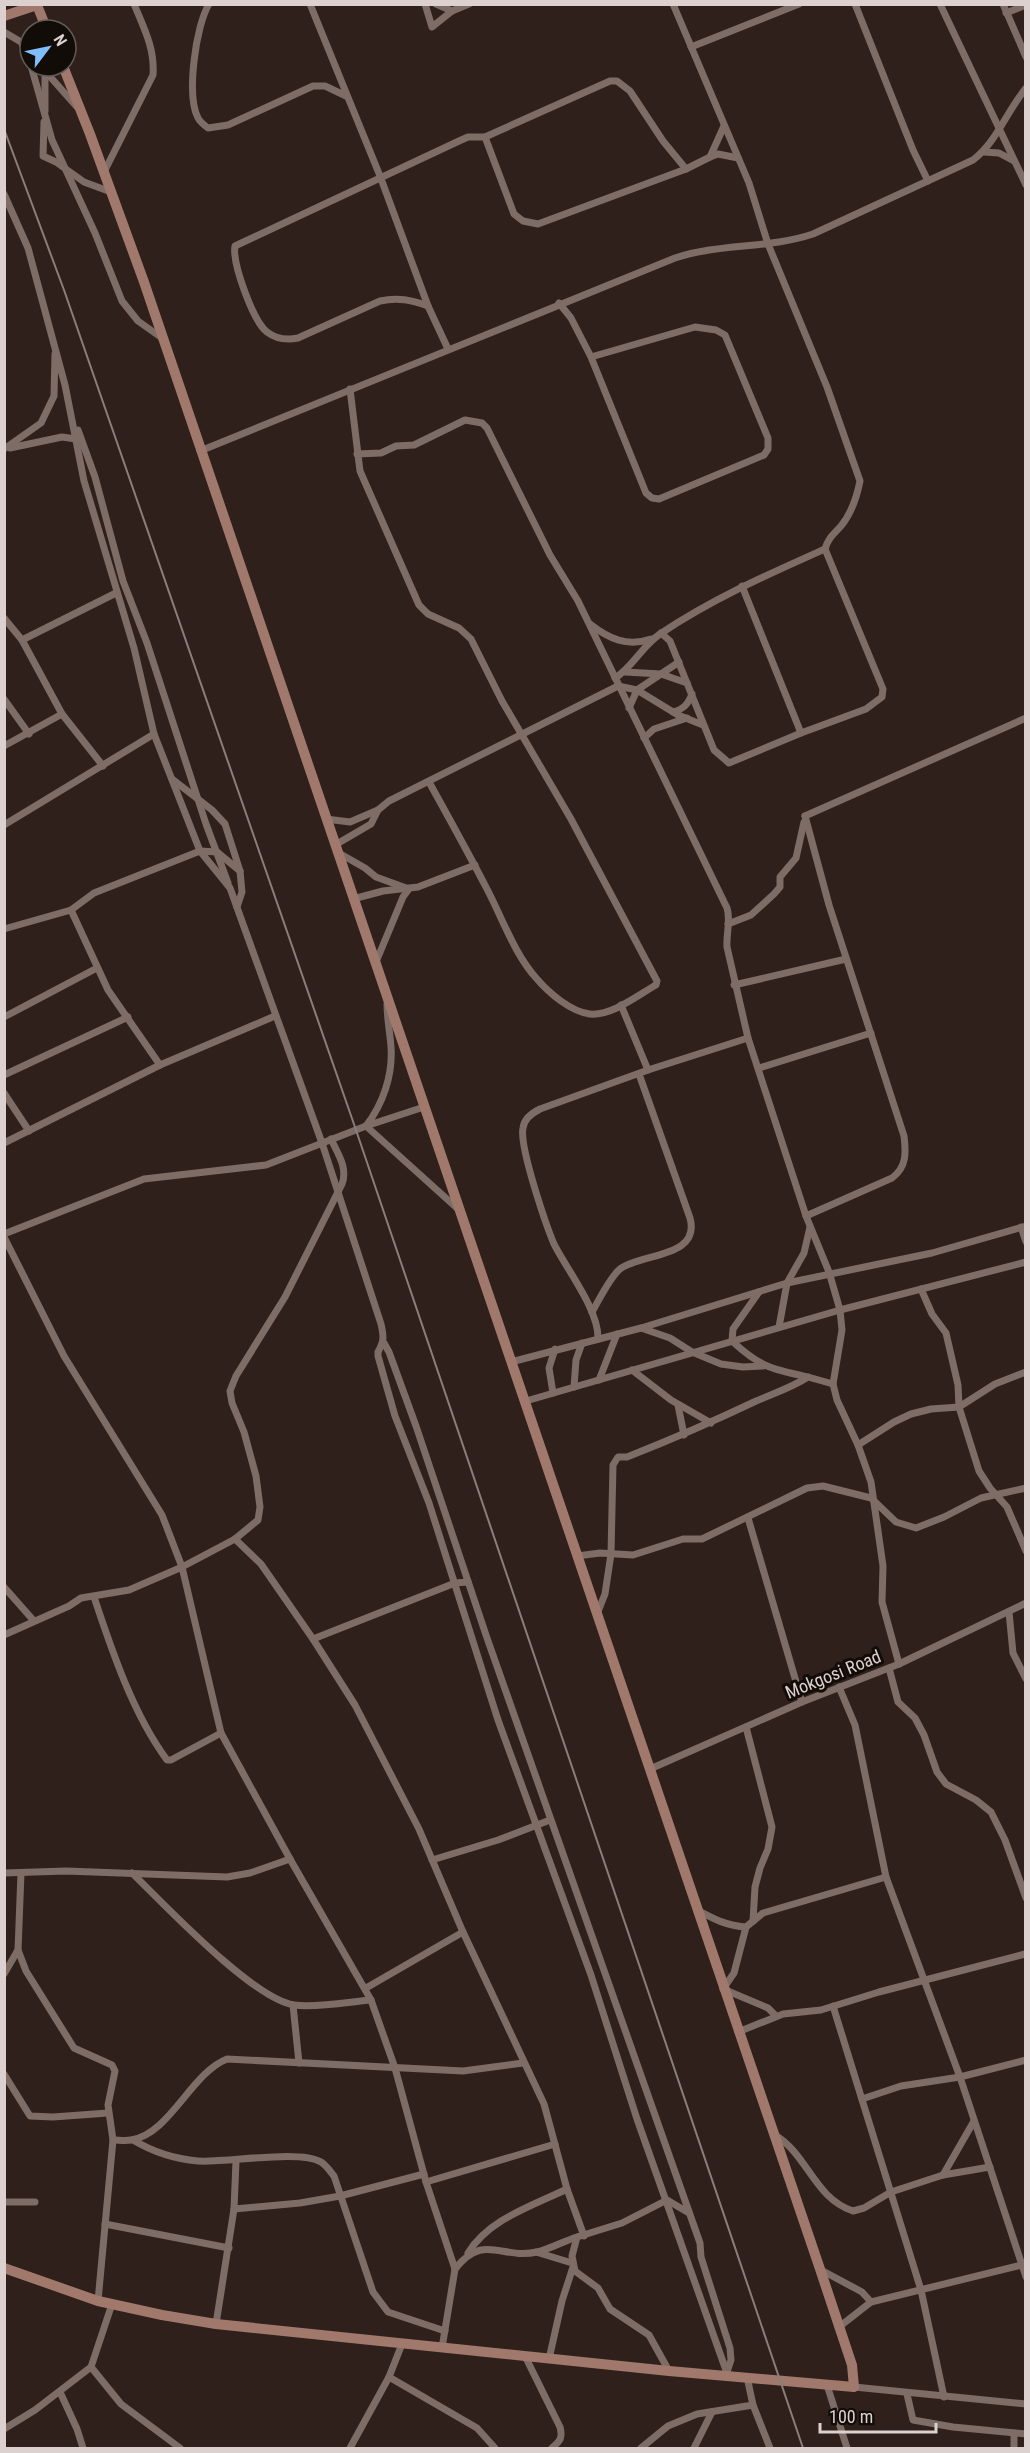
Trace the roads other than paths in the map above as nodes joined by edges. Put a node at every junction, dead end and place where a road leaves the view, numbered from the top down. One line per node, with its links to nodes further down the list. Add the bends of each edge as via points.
1 (134, 4): 38 (street, via 148,37 153,75)
2 (209, 4): 26 (street, via 201,20 193,85 198,118 208,128 228,125 313,86 325,86)
3 (310, 4): 26 (street)
4 (425, 4): 14 (street, via 432,27)
5 (436, 4): 14 (street)
6 (469, 4): 14 (street)
7 (673, 4): 19 (street)
8 (799, 4): 19 (street)
9 (855, 4): 40 (street)
10 (940, 4): 30 (street)
11 (1003, 4): 15 (street)
12 (37, 5): 16 (street)
13 (1026, 5): 15 (street)
14 (452, 11)
15 (1006, 12): 20 (street)
16 (4, 16)
17 (4, 32): 18 (street)
18 (18, 40)
19 (691, 47): 29 (street)
20 (1026, 57)
21 (34, 78): 28 (street)
22 (44, 78): 28 (street)
23 (52, 78): 27 (street)
24 (68, 78): 27 (street)
25 (1026, 88): 30 (street)
26 (346, 96): 39 (street)
27 (82, 114): 38 (street)
28 (44, 116): 37 (street); 37 (street, via 43,156)
29 (724, 126): 33 (street); 34 (street)
30 (999, 127): 32 (street); 35 (street)
31 (485, 137): 36 (street, via 610,81 618,81 630,91); 36 (street, via 514,214 531,223 551,220); 39 (street, via 468,137)
32 (984, 152): 35 (street, via 999,153); 40 (street)
33 (710, 157): 34 (street, via 718,154); 36 (street)
34 (738, 158): 44 (street)
35 (1014, 161): 41 (street)
36 (686, 169)
37 (67, 170): 42 (street, via 84,182); 47 (street, via 122,301 138,321)
38 (104, 172): 42 (street)
39 (380, 176): 46 (street); 46 (street, via 237,243 234,253 242,286 265,331 291,339 380,301 403,298)
40 (928, 181): 44 (street, via 813,234)
41 (1026, 185)
42 (111, 192): 47 (street)
43 (4, 194): 48 (street, via 28,248)
44 (768, 244): 45 (street, via 700,250); 57 (street, via 827,387 860,481 848,516)
45 (559, 303): 49 (street); 50 (street)
46 (428, 306): 49 (street)
47 (162, 338): 55 (street)
48 (55, 346): 52 (street); 54 (street, via 54,396 41,423)
49 (448, 350): 51 (street)
50 (591, 357): 50 (street, via 646,493 652,498 659,499 764,455 768,449 768,438 725,335 716,330 695,327)
51 (350, 389): 55 (street); 56 (street)
52 (72, 419): 53 (street); 89 (street, via 95,477 123,581)
53 (76, 439): 54 (street, via 62,437); 59 (street)
54 (4, 449)
55 (200, 451): 92 (street)
56 (357, 454): 60 (street, via 414,445 465,420 482,423); 80 (street, via 360,471 422,611 466,633)
57 (825, 549): 58 (street); 81 (street, via 883,689 882,697 866,709)
58 (742, 586): 62 (street); 81 (street)
59 (116, 593): 64 (street); 83 (street, via 134,648)
60 (588, 622): 63 (street, via 616,641 643,642); 68 (street)
61 (6, 623): 64 (street)
62 (661, 633): 63 (street); 65 (street, via 670,641)
63 (654, 638): 66 (street)
64 (22, 640): 76 (street)
65 (679, 662): 67 (street); 69 (street)
66 (625, 672): 67 (street); 68 (street)
67 (661, 674): 69 (street); 70 (street)
68 (616, 682): 70 (street); 73 (street); 80 (street)
69 (687, 683): 71 (street)
70 (637, 690): 73 (street); 75 (street)
71 (692, 693): 74 (street); 75 (street, via 687,705)
72 (4, 699): 82 (street)
73 (629, 708): 84 (street)
74 (698, 711): 78 (street); 79 (street)
75 (673, 712): 78 (street)
76 (62, 714): 82 (street); 86 (street)
77 (1026, 718): 91 (street)
78 (686, 719): 79 (street); 84 (street, via 654,729)
79 (704, 725): 81 (street, via 714,750 729,763)
80 (522, 733): 88 (street); 111 (street, via 657,981)
81 (801, 733)
82 (29, 734): 85 (street)
83 (154, 734): 86 (street); 87 (street)
84 (644, 738): 104 (street, via 727,908)
85 (4, 746)
86 (103, 766): 93 (street)
87 (171, 778): 89 (street); 95 (street)
88 (429, 782): 90 (street); 97 (street)
89 (198, 801): 96 (street); 98 (street, via 225,824)
90 (378, 810): 92 (street, via 350,822); 94 (street, via 371,824)
91 (805, 816): 104 (street, via 796,858 780,877 780,887 757,910); 106 (street)
92 (326, 819): 94 (street)
93 (4, 825)
94 (336, 849): 100 (street, via 376,877); 101 (street)
95 (200, 851): 96 (street); 99 (street); 103 (street, via 94,893)
96 (217, 852): 98 (street); 99 (street)
97 (475, 865): 100 (street); 111 (street, via 518,951 536,978 570,1006 588,1014)
98 (240, 871): 102 (street, via 242,892)
99 (230, 888): 102 (street)
100 (409, 889): 101 (street); 107 (street)
101 (353, 899): 107 (street)
102 (237, 907): 112 (street)
103 (71, 909): 105 (street); 108 (street)
104 (728, 924): 109 (street, via 727,947)
105 (4, 929)
106 (846, 959): 109 (street); 115 (street)
107 (375, 963): 110 (street)
108 (97, 968): 113 (street); 114 (street)
109 (734, 985): 116 (street)
110 (387, 999): 123 (street); 124 (street, via 391,1048 387,1084 381,1105)
111 (621, 1005): 119 (street)
112 (275, 1016): 117 (street); 128 (street)
113 (4, 1017)
114 (128, 1017): 117 (street); 121 (street)
115 (871, 1033): 118 (street); 131 (street, via 904,1136 905,1160 892,1179)
116 (748, 1038): 118 (street); 119 (street)
117 (160, 1065): 125 (street)
118 (759, 1068): 131 (street)
119 (648, 1070): 120 (street)
120 (639, 1074): 142 (street, via 690,1218 691,1233 679,1248 621,1269); 142 (street, via 540,1109 532,1113 522,1129 553,1241)
121 (4, 1075)
122 (4, 1093): 125 (street)
123 (424, 1107): 124 (street); 130 (street)
124 (366, 1126): 126 (street); 130 (street)
125 (29, 1131): 127 (street)
126 (331, 1139): 128 (street); 129 (street, via 345,1175)
127 (4, 1143)
128 (322, 1143): 129 (street); 134 (street, via 266,1165 144,1179)
129 (338, 1192): 149 (street); 171 (street, via 285,1297 230,1391 252,1456 261,1507 258,1520)
130 (460, 1211): 152 (street)
131 (806, 1216): 133 (street)
132 (1023, 1226): 135 (street); 137 (street, via 932,1253)
133 (810, 1227): 137 (street); 138 (street, via 804,1252)
134 (4, 1236): 175 (street, via 64,1356 162,1515)
135 (1026, 1242)
136 (1026, 1262): 139 (street)
137 (829, 1272): 138 (street); 141 (street)
138 (787, 1283): 140 (street); 143 (street)
139 (921, 1289): 141 (street); 163 (street, via 946,1333)
140 (759, 1292): 144 (street); 147 (street, via 733,1329)
141 (840, 1310): 143 (street); 158 (street, via 842,1330)
142 (592, 1312): 146 (street, via 599,1329)
143 (778, 1327): 147 (street)
144 (641, 1328): 145 (street); 151 (street, via 670,1338)
145 (617, 1334): 146 (street); 157 (street)
146 (598, 1339): 148 (street)
147 (732, 1341): 151 (street); 153 (street)
148 (582, 1343): 150 (street); 159 (street, via 576,1359)
149 (384, 1344): 176 (street); 177 (street, via 378,1352 381,1370)
150 (555, 1349): 152 (street); 160 (street, via 549,1368)
151 (692, 1352): 153 (street, via 730,1366); 154 (street)
152 (511, 1362): 161 (street)
153 (763, 1366): 156 (street)
154 (632, 1370): 157 (street); 162 (street)
155 (1026, 1372): 163 (street, via 995,1384)
156 (808, 1377): 158 (street); 164 (street)
157 (599, 1380): 159 (street)
158 (833, 1384): 166 (street)
159 (574, 1387): 160 (street)
160 (553, 1393): 161 (street)
161 (526, 1401): 174 (street)
162 (678, 1405): 164 (street); 165 (street)
163 (959, 1407): 166 (street, via 911,1414); 168 (street, via 979,1471)
164 (711, 1423): 165 (street)
165 (684, 1435): 173 (street, via 618,1457 613,1465)
166 (858, 1445): 169 (street, via 871,1482)
167 (1026, 1488): 168 (street)
168 (995, 1493): 169 (street, via 916,1528 896,1522); 172 (street, via 1007,1506)
169 (872, 1498): 170 (street, via 823,1486 807,1488); 186 (street, via 883,1566 882,1602)
170 (748, 1518): 173 (street, via 702,1539 683,1539 633,1555); 190 (street)
171 (235, 1539): 175 (street); 185 (street, via 261,1564)
172 (1026, 1551)
173 (611, 1554): 174 (street); 182 (street)
174 (577, 1556): 182 (street)
175 (182, 1568): 179 (street, via 129,1590); 192 (street)
176 (468, 1582): 177 (street); 194 (street)
177 (455, 1583): 185 (street); 195 (street)
178 (4, 1587): 183 (street)
179 (94, 1597): 183 (street, via 81,1598); 192 (street, via 141,1719 167,1760)
180 (1026, 1603): 181 (street, Mokgosi Road)
181 (1009, 1612): 186 (street, Mokgosi Road); 188 (street, via 1013,1653)
182 (597, 1615): 193 (street)
183 (34, 1622): 184 (street)
184 (4, 1635)
185 (313, 1639): 197 (street, via 355,1705)
186 (899, 1664): 187 (street, Mokgosi Road)
187 (889, 1668): 189 (street, Mokgosi Road); 202 (street, via 898,1702 915,1718 937,1772 946,1784 991,1812)
188 (1026, 1679)
189 (839, 1687): 190 (street, Mokgosi Road); 201 (street, via 855,1725)
190 (802, 1702): 191 (street, Mokgosi Road)
191 (746, 1727): 193 (street, Mokgosi Road); 204 (street, via 772,1827 755,1887)
192 (221, 1733): 196 (street)
193 (650, 1769): 203 (street)
194 (550, 1820): 195 (street); 242 (street)
195 (536, 1825): 197 (street); 238 (street)
196 (290, 1858): 200 (street, via 227,1877); 211 (street)
197 (432, 1860): 206 (street)
198 (5, 1872): 199 (street)
199 (21, 1873): 200 (street); 207 (street)
200 (132, 1873): 214 (street, via 234,1970)
201 (886, 1877): 204 (street, via 763,1913); 210 (street)
202 (1026, 1898)
203 (697, 1910): 205 (street, via 718,1922); 212 (street)
204 (753, 1921): 205 (street)
205 (747, 1928): 212 (street, via 734,1972)
206 (463, 1932): 211 (street); 220 (street)
207 (18, 1950): 209 (street); 225 (street, via 26,1971 74,2048 114,2067)
208 (1025, 1954): 210 (street)
209 (4, 1974)
210 (925, 1980): 215 (street); 223 (street)
211 (366, 1988): 213 (street)
212 (723, 1989): 216 (street, via 768,2008); 217 (street)
213 (371, 2000): 214 (street); 221 (street)
214 (293, 2005): 219 (street)
215 (833, 2006): 216 (street); 224 (street)
216 (777, 2016): 217 (street)
217 (738, 2032): 227 (street)
218 (1026, 2060): 223 (street)
219 (299, 2063): 221 (street); 229 (street, via 243,2058 221,2061 203,2075 173,2111)
220 (523, 2063): 221 (street, via 463,2071); 230 (street, via 544,2104)
221 (395, 2068): 234 (street)
222 (4, 2074): 225 (street, via 30,2116)
223 (960, 2077): 224 (street, via 901,2086); 226 (street)
224 (862, 2098): 236 (street)
225 (108, 2113): 228 (street)
226 (974, 2121): 232 (street); 233 (street)
227 (774, 2134): 236 (street, via 786,2141 822,2191 845,2208 864,2208); 252 (street)
228 (112, 2140): 229 (street); 243 (street)
229 (134, 2140): 231 (street, via 157,2153 197,2161)
230 (555, 2144): 234 (street); 235 (street)
231 (236, 2161): 237 (street, via 291,2156 314,2159 334,2176); 241 (street)
232 (990, 2167): 233 (street); 248 (street)
233 (943, 2175): 236 (street)
234 (425, 2178): 237 (street); 251 (street)
235 (567, 2190): 244 (street); 247 (street, via 495,2224 476,2239)
236 (891, 2192): 254 (street)
237 (340, 2196): 241 (street); 260 (street, via 382,2307)
238 (668, 2200): 242 (street); 244 (street, via 622,2223); 267 (street)
239 (4, 2202): 240 (street)
240 (34, 2202)
241 (234, 2208): 245 (street)
242 (689, 2213): 267 (street, via 730,2348)
243 (105, 2224): 245 (street); 255 (street)
244 (580, 2236): 246 (street); 249 (street)
245 (229, 2248): 258 (street)
246 (536, 2252): 247 (street, via 479,2249); 249 (street)
247 (466, 2256): 251 (street)
248 (1024, 2264): 253 (street); 254 (street)
249 (572, 2265): 264 (street); 266 (street, via 581,2277 598,2288 610,2308 649,2335)
250 (4, 2268): 255 (street)
251 (455, 2269): 260 (street)
252 (820, 2270): 256 (street, via 862,2292); 259 (street)
253 (1026, 2277)
254 (921, 2290): 256 (street); 274 (street)
255 (98, 2301): 257 (street)
256 (871, 2302): 259 (street)
257 (112, 2304): 258 (street); 265 (street)
258 (216, 2324): 261 (street)
259 (839, 2327): 271 (street, via 852,2365)
260 (445, 2331): 262 (street)
261 (402, 2344): 262 (street); 268 (street)
262 (442, 2348): 263 (street)
263 (525, 2356): 264 (street); 285 (street, via 560,2427 560,2441)
264 (549, 2359): 266 (street)
265 (91, 2367): 272 (street); 282 (street, via 121,2404)
266 (669, 2371): 267 (street)
267 (728, 2374): 269 (street)
268 (388, 2377): 283 (street); 284 (street, via 477,2428)
269 (747, 2377): 270 (street); 276 (street)
270 (827, 2385): 271 (street); 289 (street)
271 (854, 2387): 273 (street)
272 (60, 2392): 278 (street); 281 (street)
273 (907, 2394): 274 (street); 279 (street, via 913,2420)
274 (944, 2397): 275 (street)
275 (1026, 2404)
276 (753, 2405): 277 (street); 288 (street)
277 (712, 2412): 286 (street, via 668,2426); 287 (street)
278 (4, 2429)
279 (1014, 2433): 280 (street); 290 (street)
280 (1026, 2434)
281 (83, 2448)
282 (180, 2448)
283 (351, 2448)
284 (495, 2448)
285 (552, 2448)
286 (641, 2448)
287 (694, 2448)
288 (770, 2448)
289 (847, 2448)
290 (1014, 2448)

